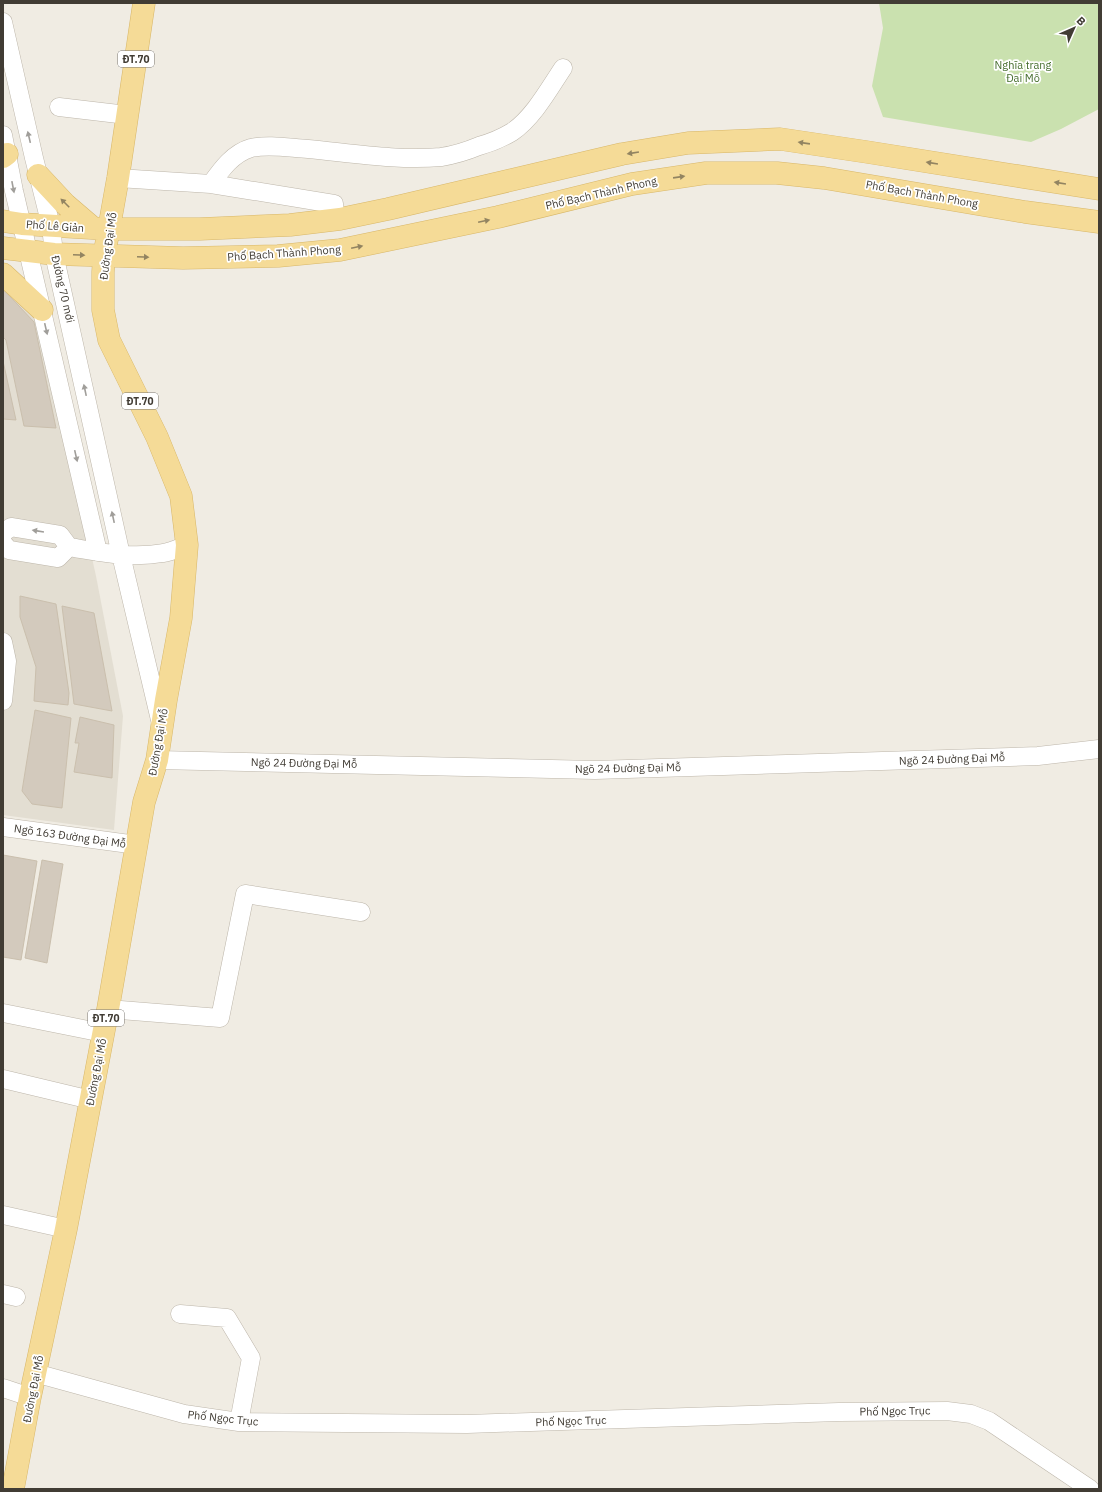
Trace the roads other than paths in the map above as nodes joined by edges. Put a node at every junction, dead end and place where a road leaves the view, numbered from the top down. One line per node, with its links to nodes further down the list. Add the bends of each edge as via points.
1 (144, 3): 5 (main road, Đường Đại Mỗ / ĐT.70)
2 (3, 22): 9 (street, Đường 70 mới, one-way to 2)
3 (563, 68): 11 (street, via 542,100 512,132 464,152 442,157 413,158 295,148 250,148 229,162)
4 (58, 107): 5 (street)
5 (127, 115): 10 (main road, Đường Đại Mỗ / ĐT.70)
6 (780, 139): 8 (main road); 12 (main road, one-way to 6); 13 (main road, one-way to 13, via 688,144 622,154)
7 (4, 148): 14 (street, one-way to 14)
8 (778, 172): 15 (main road, Phố Bạch Thành Phong); 21 (main road, Phố Bạch Thành Phong, one-way to 8, via 278,256 340,250 498,218 632,184 706,173)
9 (38, 175): 16 (street, Đường 70 mới); 17 (main road, one-way to 9, via 65,204)
10 (118, 178): 11 (street); 17 (main road, Đường Đại Mỗ / ĐT.70)
11 (211, 184): 13 (street, via 334,204 335,212)
12 (1099, 189)
13 (340, 219): 17 (main road, via 290,225 207,229)
14 (12, 222): 16 (main road, Phố Lê Giản); 19 (street)
15 (1099, 222)
16 (51, 226): 17 (main road, Phố Lê Giản); 20 (street, Đường 70 mới)
17 (100, 229): 21 (main road, Đường Đại Mỗ / ĐT.70)
18 (3, 248): 19 (main road)
19 (28, 250): 20 (main road); 23 (street)
20 (54, 254): 21 (main road, one-way to 21); 29 (street, Đường 70 mới, one-way to 20)
21 (104, 256): 26 (main road, Đường Đại Mỗ / ĐT.70, via 103,310 109,340 157,437 181,496)
22 (3, 274): 23 (main road)
23 (42, 310): 28 (street, one-way to 28)
24 (3, 533): 27 (street, one-way to 24, via 60,535 11,527)
25 (3, 543): 27 (street, via 9,550 58,558)
26 (187, 545): 29 (street, via 164,553); 33 (main road, Đường Đại Mỗ / ĐT.70, via 181,618)
27 (69, 547): 28 (street)
28 (98, 552): 29 (street)
29 (121, 555): 33 (street, Đường 70 mới)
30 (3, 642): 31 (street)
31 (5, 660): 32 (street)
32 (3, 701)
33 (162, 728): 35 (main road, Đường Đại Mỗ / ĐT.70)
34 (1099, 749): 35 (street, Ngõ 24 Đường Đại Mỗ, via 1038,756 595,770)
35 (157, 760): 37 (main road, Đường Đại Mỗ / ĐT.70, via 144,802)
36 (3, 827): 37 (street, Ngõ 163 Đường Đại Mỗ)
37 (137, 845): 39 (main road, Đường Đại Mỗ / ĐT.70)
38 (361, 912): 39 (street, via 245,894 220,1018)
39 (108, 1010): 41 (main road, Đường Đại Mỗ / ĐT.70)
40 (3, 1013): 41 (street)
41 (103, 1033): 43 (main road, Đường Đại Mỗ / ĐT.70)
42 (3, 1079): 43 (street)
43 (91, 1100): 45 (main road, Đường Đại Mỗ / ĐT.70)
44 (3, 1216): 45 (street)
45 (66, 1229): 47 (main road, Đường Đại Mỗ / ĐT.70)
46 (180, 1314): 50 (street, via 227,1318 251,1358)
47 (36, 1373): 49 (main road, Đường Đại Mỗ / ĐT.70); 50 (street, Phố Ngọc Trục, via 184,1414)
48 (3, 1388): 49 (street)
49 (30, 1397): 51 (main road, Đường Đại Mỗ / ĐT.70)
50 (239, 1422): 52 (street, Phố Ngọc Trục, via 481,1424 947,1410 971,1414 989,1421)
51 (14, 1489)
52 (1090, 1489)

